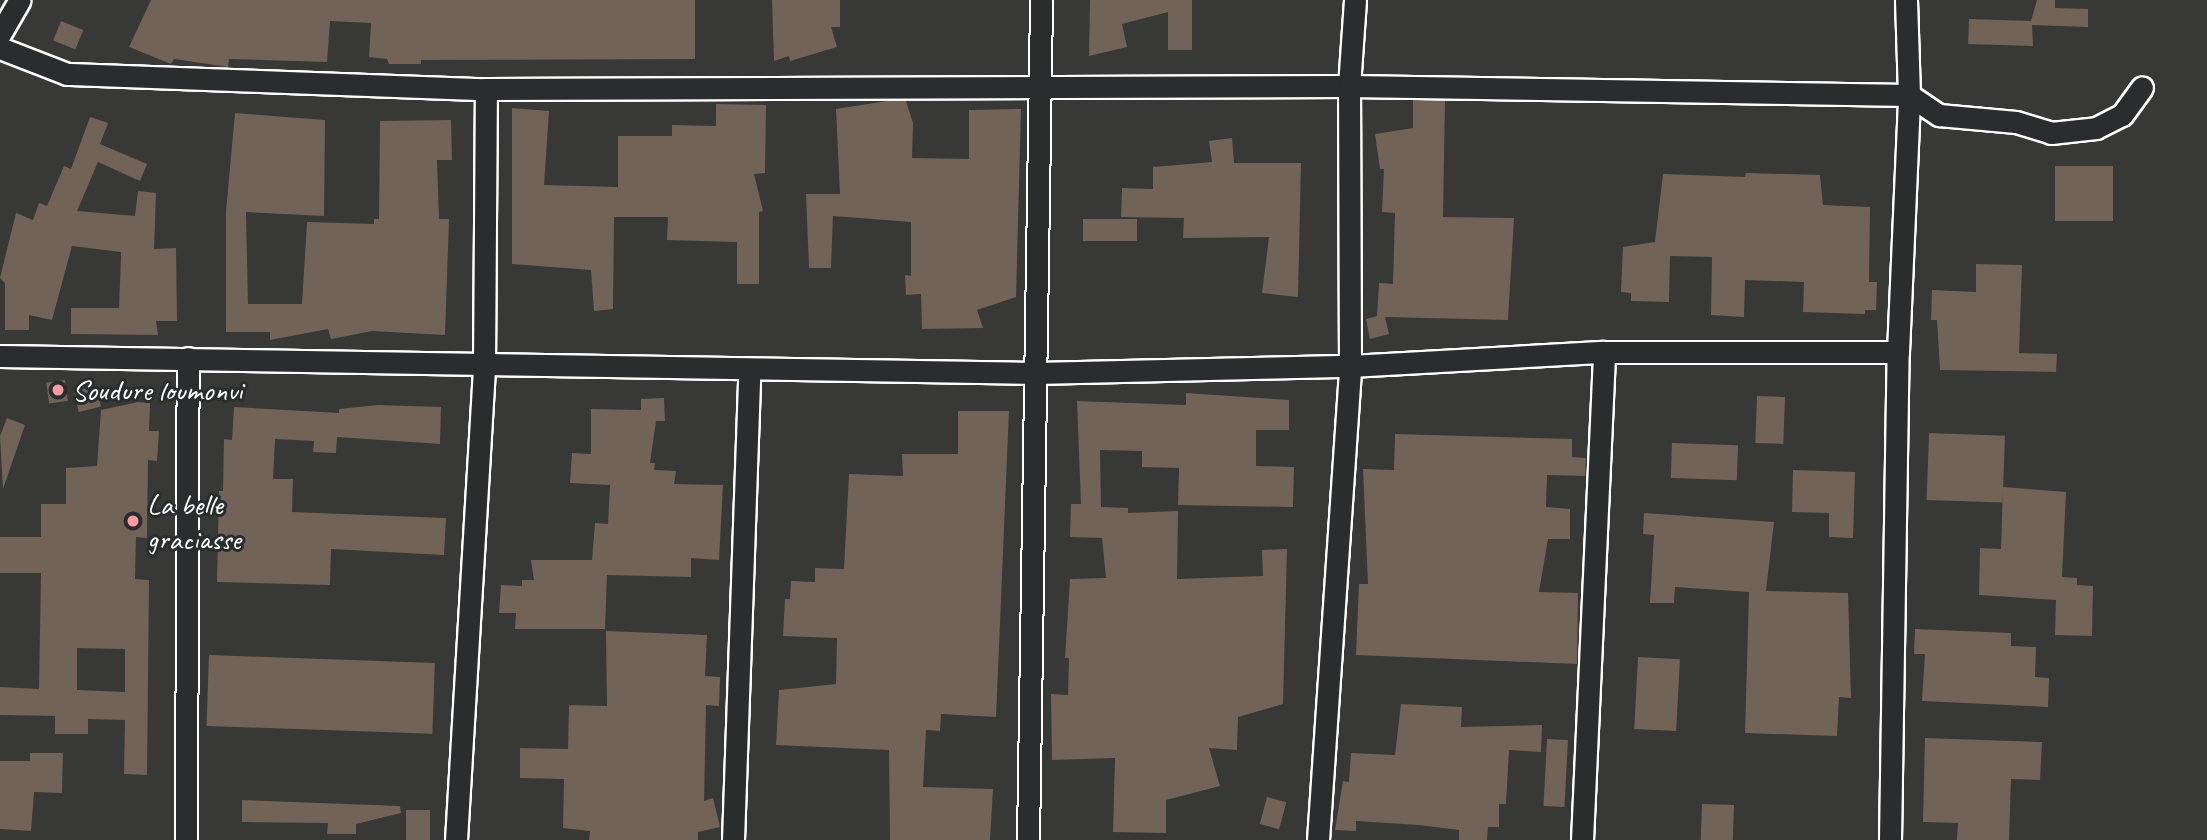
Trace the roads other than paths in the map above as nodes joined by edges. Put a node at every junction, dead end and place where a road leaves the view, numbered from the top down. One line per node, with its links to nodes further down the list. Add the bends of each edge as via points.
1 (20, 0): 5 (street)
2 (1041, 0): 7 (street)
3 (1354, 0): 8 (street)
4 (1906, 0): 11 (street)
5 (0, 34)
6 (0, 48): 10 (street, via 67,74)
7 (1037, 86): 8 (street); 10 (street); 19 (street)
8 (1349, 86): 11 (street); 16 (street)
9 (2142, 87): 11 (street, via 2122,115 2096,128 2051,133 2016,122 1939,115)
10 (486, 89): 17 (street)
11 (1909, 94): 13 (street)
12 (1604, 352): 13 (street); 16 (street); 25 (street)
13 (1898, 352): 26 (street)
14 (0, 356): 15 (street)
15 (188, 358): 17 (street); 20 (street)
16 (1350, 366): 19 (street); 24 (street)
17 (484, 367): 18 (street); 21 (street)
18 (749, 371): 19 (street); 22 (street)
19 (1035, 373): 23 (street)
20 (186, 840)
21 (456, 840)
22 (733, 840)
23 (1028, 840)
24 (1318, 840)
25 (1582, 840)
26 (1890, 840)

